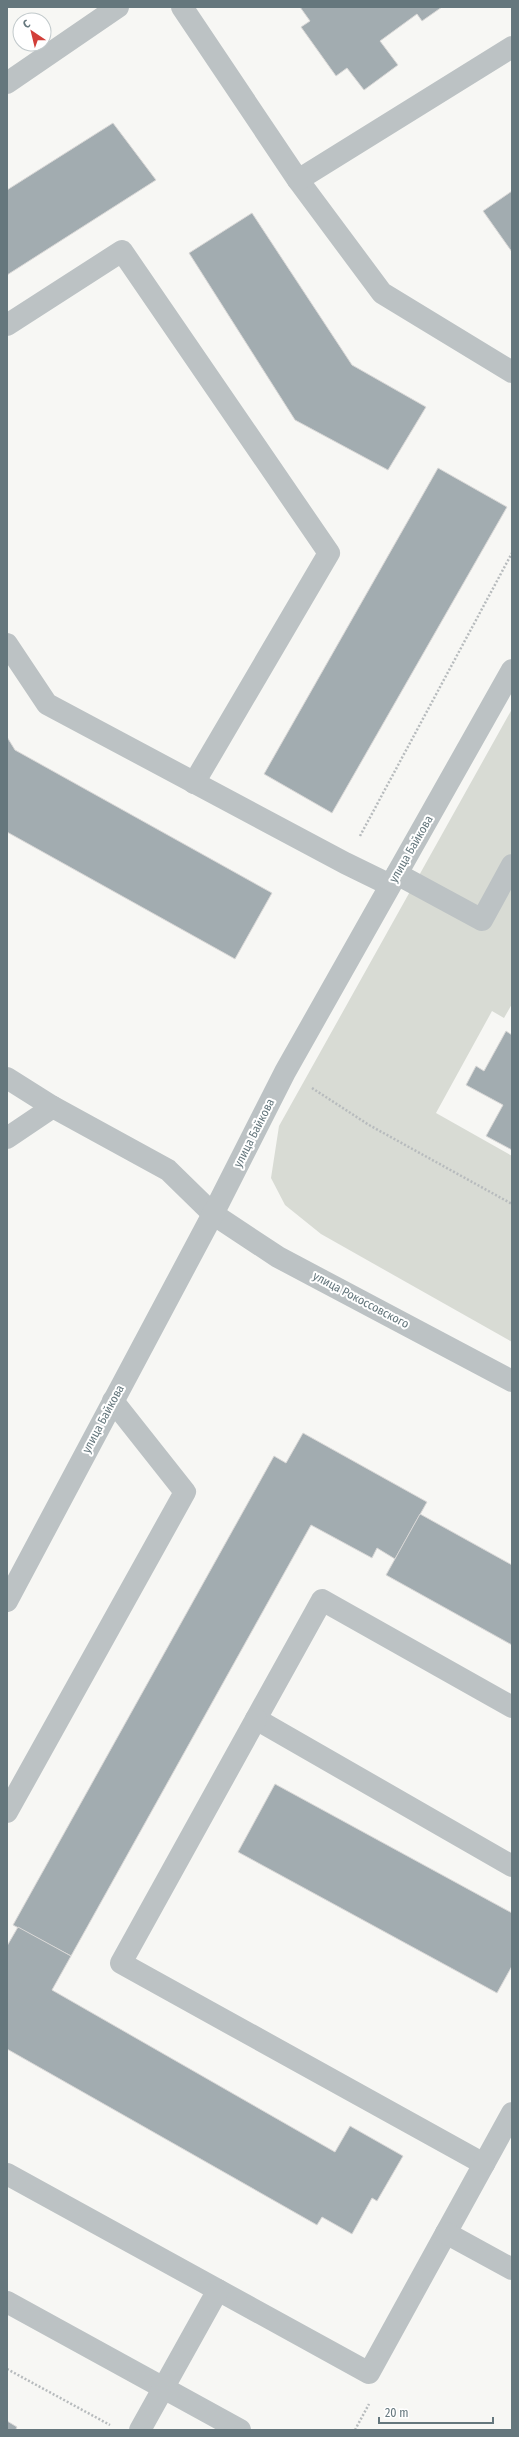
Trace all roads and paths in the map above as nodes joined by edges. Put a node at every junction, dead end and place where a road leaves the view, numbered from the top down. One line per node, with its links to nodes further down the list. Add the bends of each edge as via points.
1 (118, 7): 4 (street)
2 (182, 7): 5 (street)
3 (512, 47): 5 (street)
4 (7, 83)
5 (298, 180): 7 (street, via 382,293)
6 (7, 325): 11 (street, via 122,251 329,553)
7 (512, 372)
8 (512, 553): 12 (path)
9 (7, 644): 11 (street, via 47,704)
10 (512, 670): 14 (street, улица Байкова)
11 (194, 783): 12 (street)
12 (345, 863): 14 (street)
13 (512, 865): 14 (street, via 482,920)
14 (394, 880): 15 (street, улица Байкова)
15 (285, 1072): 19 (path, via 369,1125); 20 (street, улица Байкова)
16 (7, 1078): 17 (street, улица Рокоссовского)
17 (53, 1107): 18 (street); 20 (street, улица Рокоссовского, via 168,1170)
18 (7, 1138)
19 (512, 1204)
20 (213, 1214): 21 (street, улица Рокоссовского, via 278,1257); 22 (street, улица Байкова)
21 (512, 1380)
22 (113, 1401): 23 (street, улица Байкова); 26 (street, via 186,1492)
23 (7, 1601)
24 (512, 1707): 25 (street, via 322,1600)
25 (256, 1719): 27 (street); 29 (street, via 121,1964)
26 (7, 1812)
27 (512, 1866)
28 (512, 2113): 29 (street)
29 (484, 2164): 31 (street)
30 (7, 2174): 33 (street)
31 (446, 2233): 32 (street); 33 (street, via 369,2373)
32 (512, 2269)
33 (218, 2290): 36 (street)
34 (7, 2302): 36 (street)
35 (7, 2369): 37 (path)
36 (164, 2388): 38 (street); 39 (street)
37 (114, 2427)
38 (140, 2430)
39 (240, 2430)

